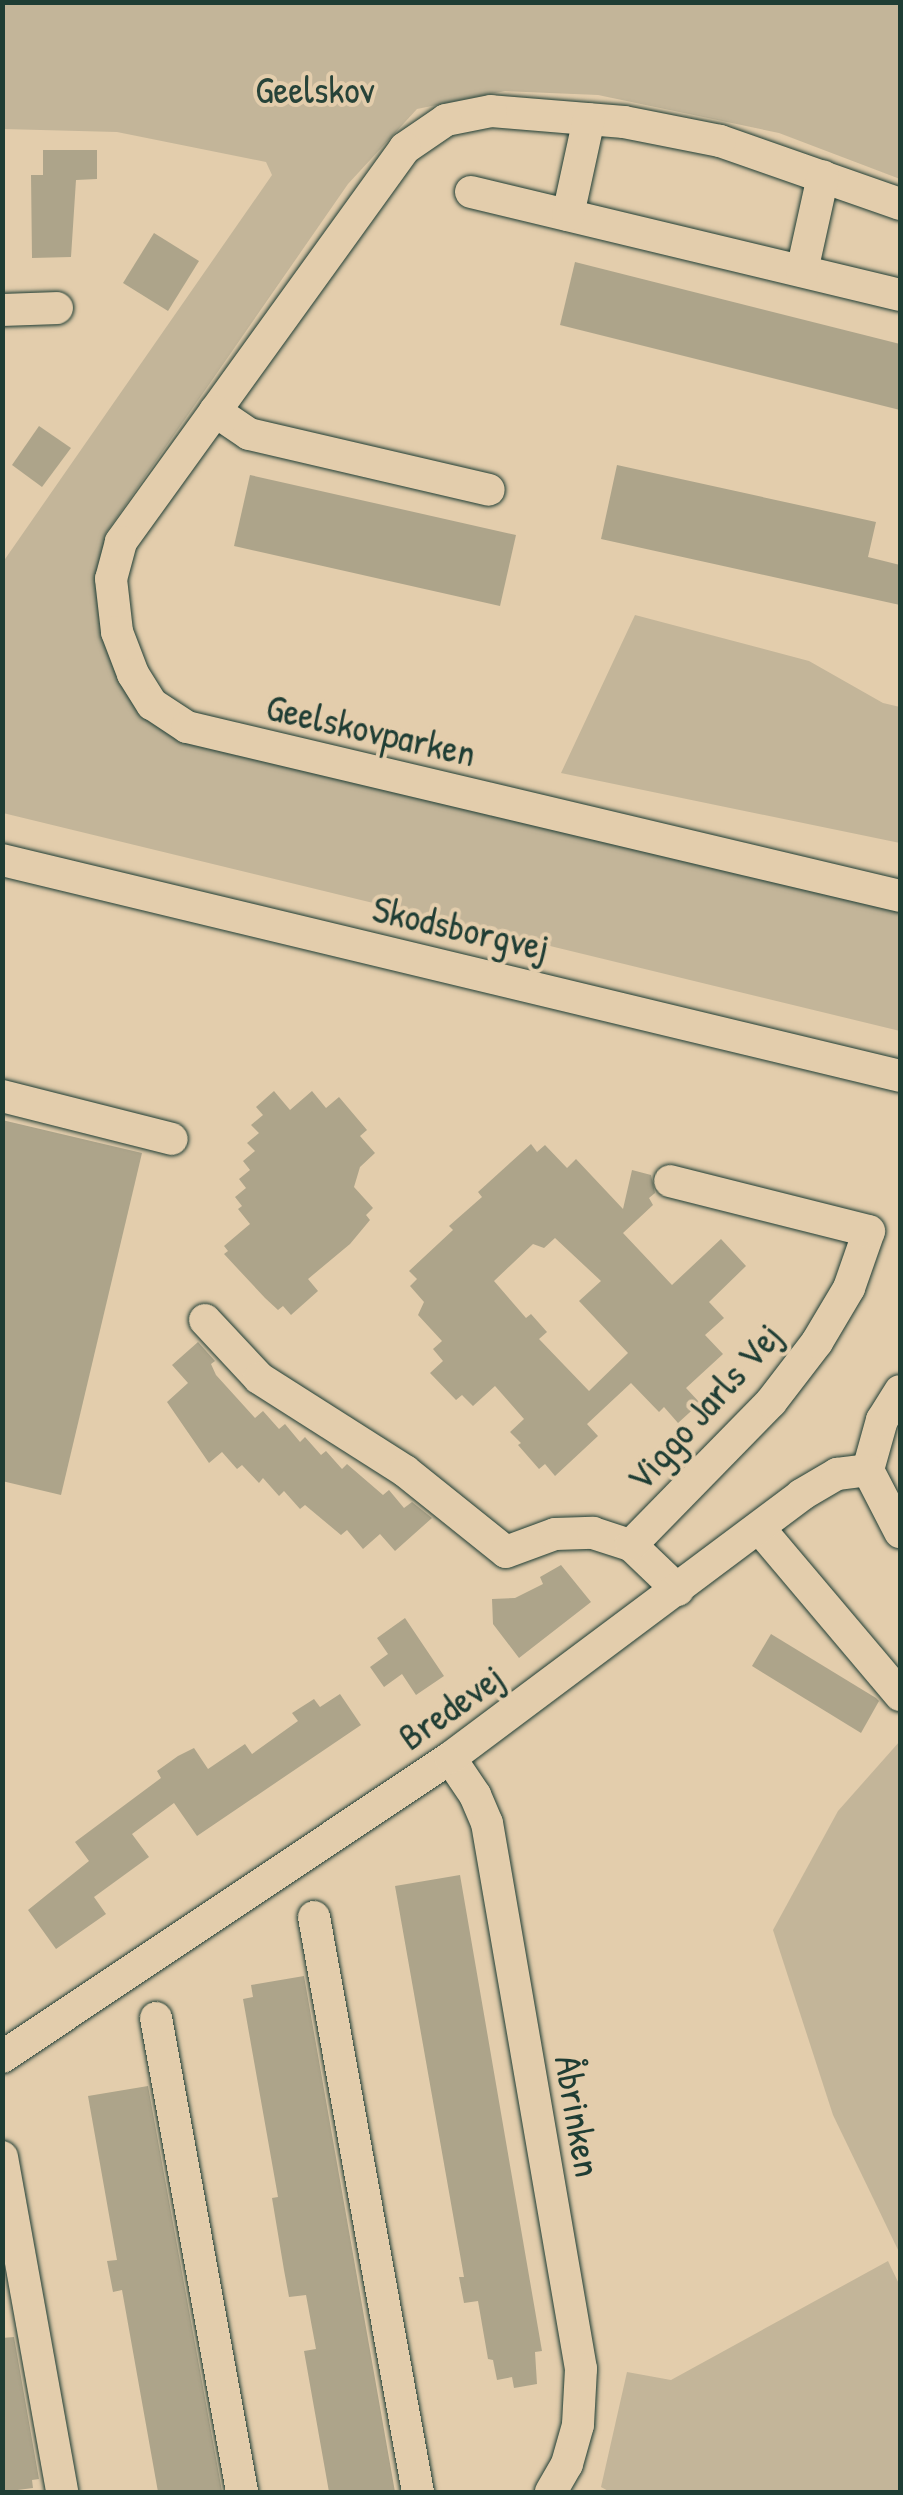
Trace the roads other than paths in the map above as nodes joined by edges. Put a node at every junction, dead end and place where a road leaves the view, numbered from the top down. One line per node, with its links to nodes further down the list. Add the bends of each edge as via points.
1 (589, 119): 2 (street, Geelskovparken, via 720,141); 5 (street); 10 (street, Geelskovparken, via 491,111 446,120 406,148)
2 (823, 176): 4 (street, Geelskovparken); 6 (street)
3 (471, 192): 5 (street)
4 (900, 204)
5 (568, 215): 6 (street)
6 (802, 271): 7 (street)
7 (900, 294)
8 (57, 308): 9 (street)
9 (2, 310)
10 (215, 412): 11 (street, via 249,434); 13 (street, Geelskovparken, via 121,542 111,579 117,632 152,704 187,727)
11 (489, 490)
12 (2, 860): 14 (street, Skodsborgvej)
13 (900, 896)
14 (900, 1076)
15 (2, 1096): 16 (street)
16 (172, 1139)
17 (670, 1181): 23 (street, Viggo Jarls Vej, via 869,1230 849,1288 817,1342 771,1402)
18 (205, 1320): 23 (street, Viggo Jarls Vej, via 259,1378 405,1471 506,1552 555,1534 593,1533)
19 (900, 1390): 20 (street, via 882,1420)
20 (868, 1470): 21 (street, Bredevej, via 838,1474); 22 (street)
21 (758, 1528): 24 (street, Bredevej); 25 (street)
22 (900, 1532)
23 (631, 1545): 24 (street, Viggo Jarls Vej)
24 (678, 1590): 26 (street, Bredevej)
25 (900, 1696)
26 (450, 1758): 29 (street, Bredevej); 34 (street, Åbrinken, via 487,1822 581,2369 578,2426)
27 (314, 1917): 33 (street)
28 (156, 2018): 32 (street)
29 (2, 2056)
30 (2, 2157): 31 (street)
31 (62, 2492)
32 (242, 2492)
33 (418, 2492)
34 (550, 2492)

